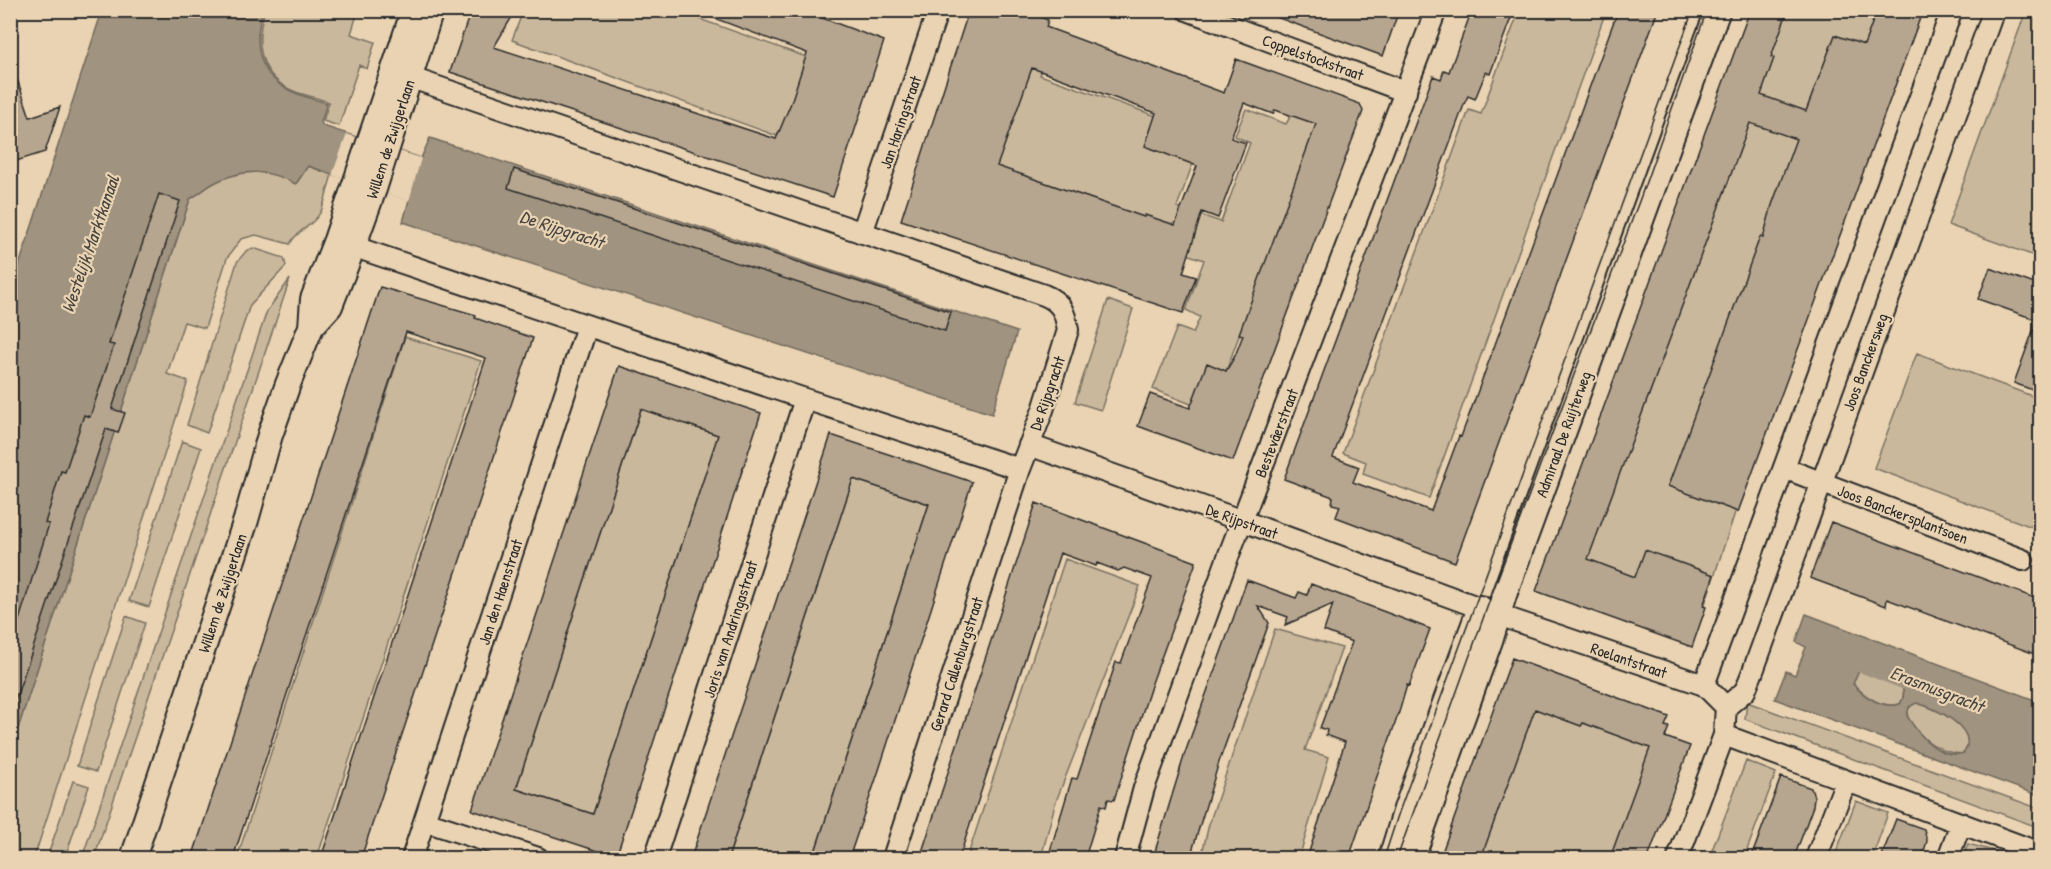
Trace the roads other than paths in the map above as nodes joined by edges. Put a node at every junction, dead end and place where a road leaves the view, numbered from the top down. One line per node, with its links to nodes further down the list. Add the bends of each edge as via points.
1 (414, 10): 9 (street, Willem de Zwijgerlaan)
2 (431, 10): 9 (street, Willem de Zwijgerlaan)
3 (938, 10): 11 (street, Jan Haringstraat)
4 (1186, 10): 10 (street, Coppelstockstraat)
5 (1436, 10): 10 (street, Bestevâerstraat)
6 (1718, 10): 21 (street, Admiraal De Ruijterweg, via 1508,584)
7 (1952, 10): 16 (street)
8 (1994, 10): 18 (street, Joos Banckersweg)
9 (401, 74): 11 (street, De Rijpgracht); 12 (street, Willem de Zwijgerlaan)
10 (1406, 92): 19 (street, Bestevâerstraat)
11 (862, 234): 15 (street, De Rijpgracht, via 1053,298 1060,304 1068,330)
12 (345, 244): 13 (street); 29 (street, Willem de Zwijgerlaan, via 330,306 311,327 288,384)
13 (587, 326): 14 (street); 26 (street, Jan den Haenstraat)
14 (805, 399): 17 (street); 32 (street, Joris van Andringastraat)
15 (1029, 445): 17 (street, De Rijpgracht); 19 (street, De Rijpstraat)
16 (1784, 468): 18 (street, Joos Banckersplantsoen); 22 (street)
17 (1020, 469): 33 (street, Gerard Callenburgstraat)
18 (1821, 483): 20 (street, Joos Banckersplantsoen); 23 (street, Joos Banckersweg, via 1753,671 1744,691)
19 (1243, 521): 21 (street, De Rijpstraat); 34 (street, Bestevâerstraat, via 1144,788)
20 (2023, 560)
21 (1489, 611): 22 (street, Roelantstraat); 35 (street, Admiraal De Ruijterweg, via 1406,809); 36 (street, Admiraal De Ruijterweg)
22 (1704, 685): 23 (street, Roelantstraat)
23 (1726, 707): 24 (street)
24 (1724, 735): 25 (street); 37 (street)
25 (1846, 781): 27 (street); 38 (street)
26 (425, 821): 30 (street, Jan den Haenstraat); 31 (street)
27 (1961, 824): 28 (street); 39 (street)
28 (2040, 853)
29 (133, 858)
30 (412, 858)
31 (538, 858)
32 (655, 858)
33 (892, 858)
34 (1125, 858)
35 (1391, 858)
36 (1412, 858)
37 (1678, 858)
38 (1816, 858)
39 (1948, 858)

